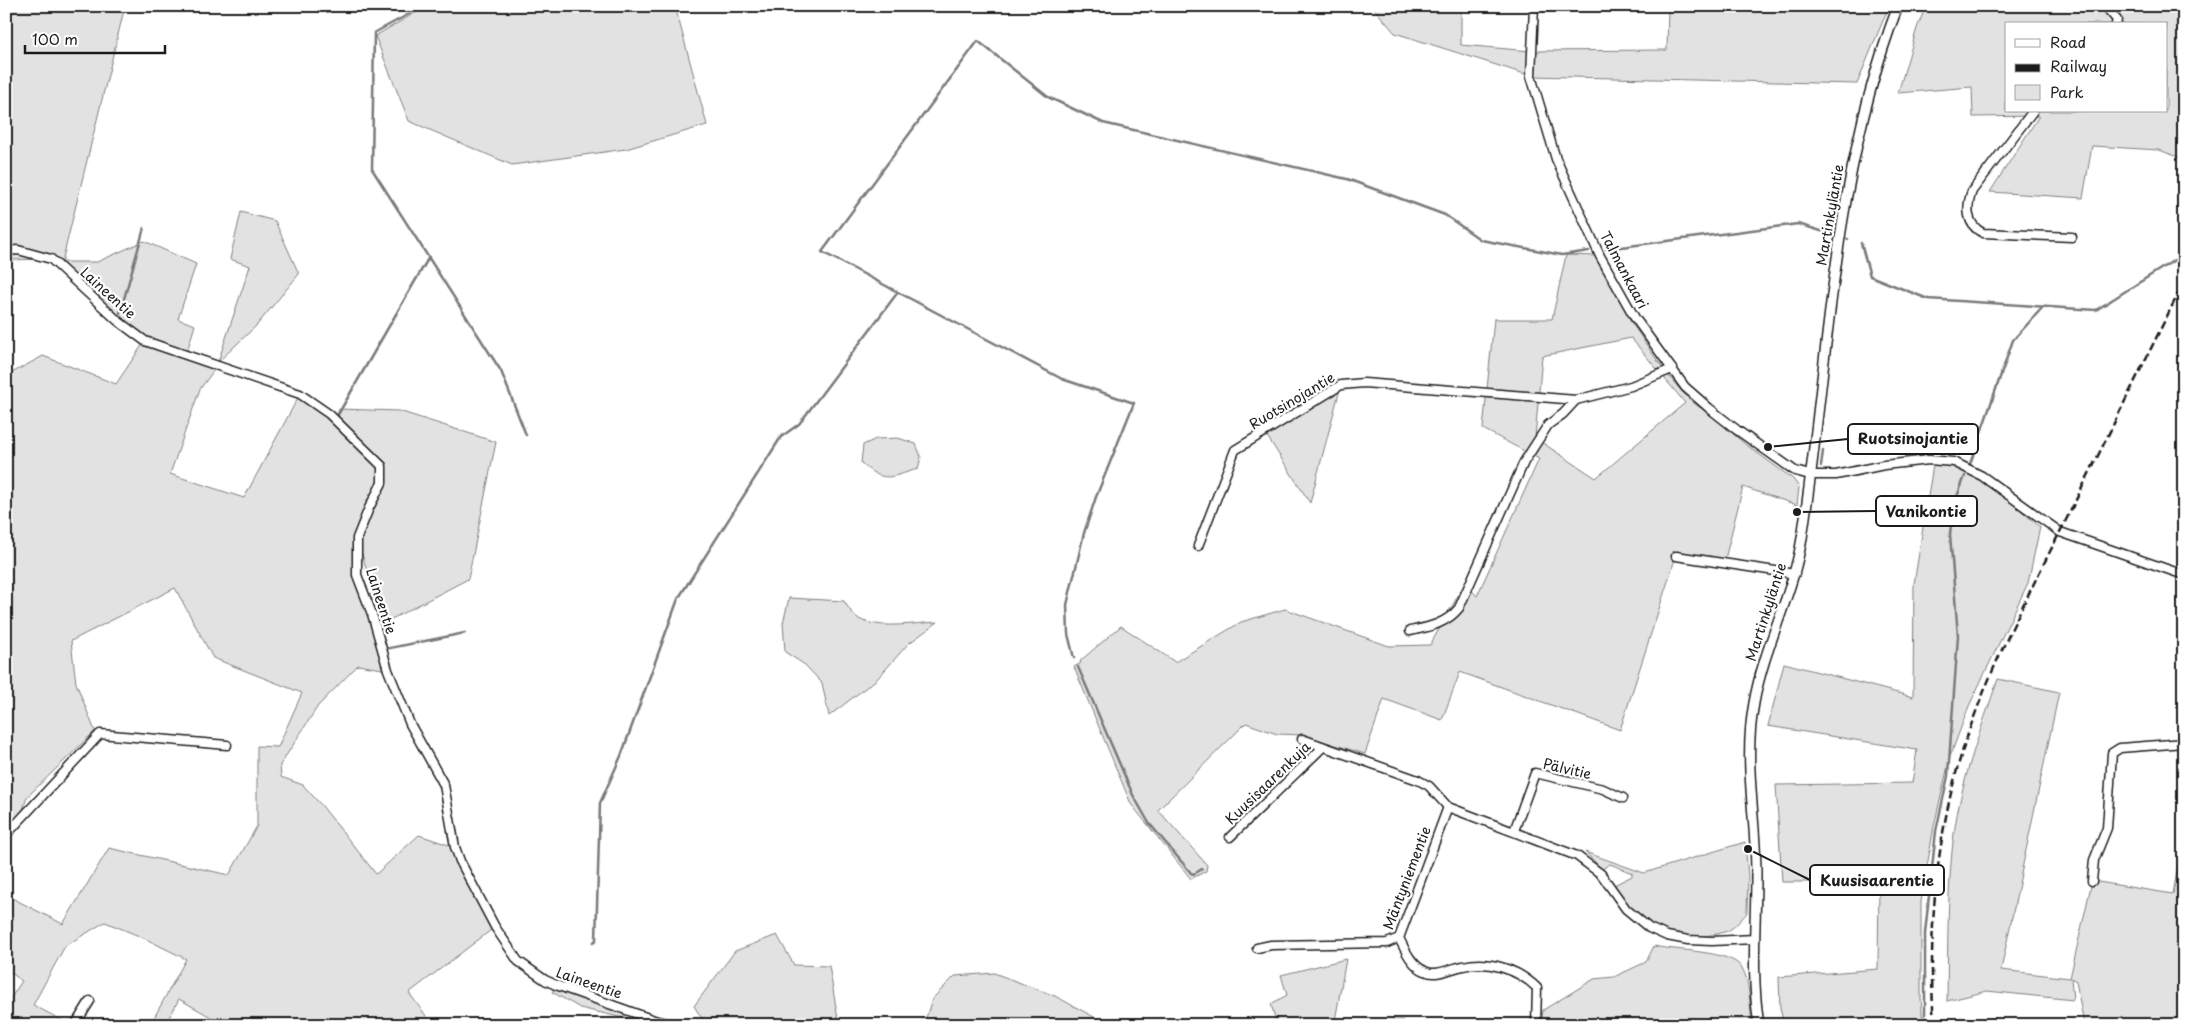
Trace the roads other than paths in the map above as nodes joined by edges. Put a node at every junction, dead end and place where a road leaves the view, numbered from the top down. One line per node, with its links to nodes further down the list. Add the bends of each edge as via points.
1 (1534, 6): 8 (street, Talmankaari, via 1531,76 1556,159 1600,256 1635,318)
2 (1898, 6): 10 (street, Martinkyläntie, via 1872,85 1843,213)
3 (2104, 6): 4 (street)
4 (2116, 22)
5 (2032, 112): 6 (street, via 1972,191 1968,203 1971,222 1976,230 1983,233)
6 (2072, 237)
7 (6, 251): 31 (street, Laineentie, via 18,250 51,258 118,321 145,341 300,394 329,414 382,466 382,483 357,538 357,575 388,670 410,724 444,785 460,861 495,927 518,961 556,985)
8 (1672, 369): 9 (street, Ruotsinojantie, via 1631,386); 10 (street, Talmankaari, via 1685,387 1736,430 1788,467)
9 (1576, 400): 11 (street, Ruotsinojantie, via 1364,383 1341,385 1235,450); 15 (street, via 1548,425 1524,462 1459,608 1434,626)
10 (1810, 475): 13 (street, Martinkyläntie); 14 (street, via 1836,475 1929,460 1954,462 1982,476 2060,532)
11 (1198, 546)
12 (1676, 556): 13 (street)
13 (1795, 574): 27 (street, Martinkyläntie, via 1760,675 1749,733 1756,873)
14 (2184, 575)
15 (1410, 631)
16 (1302, 739): 19 (street)
17 (2184, 743): 25 (street, via 2120,748 2112,753 2107,828 2094,860)
18 (227, 745): 23 (street, via 100,734)
19 (1323, 747): 21 (street, via 1418,780 1429,786); 24 (street, Kuusisaarenkuja)
20 (1623, 798): 22 (street, Pälvitie, via 1603,789 1535,773)
21 (1448, 807): 22 (street); 26 (street, Mäntyniementie)
22 (1514, 831): 27 (street, via 1589,864 1601,874 1634,918 1648,928 1667,936 1712,941)
23 (6, 835)
24 (1230, 837)
25 (2092, 880)
26 (1399, 938): 28 (street, Mäntyniementie, via 1387,943); 32 (street, via 1410,958 1424,971 1432,973 1476,963 1492,964 1528,978 1537,988)
27 (1755, 939): 33 (street, Martinkyläntie)
28 (1257, 948)
29 (90, 1001): 30 (street)
30 (75, 1025)
31 (676, 1025)
32 (1536, 1025)
33 (1759, 1025)

